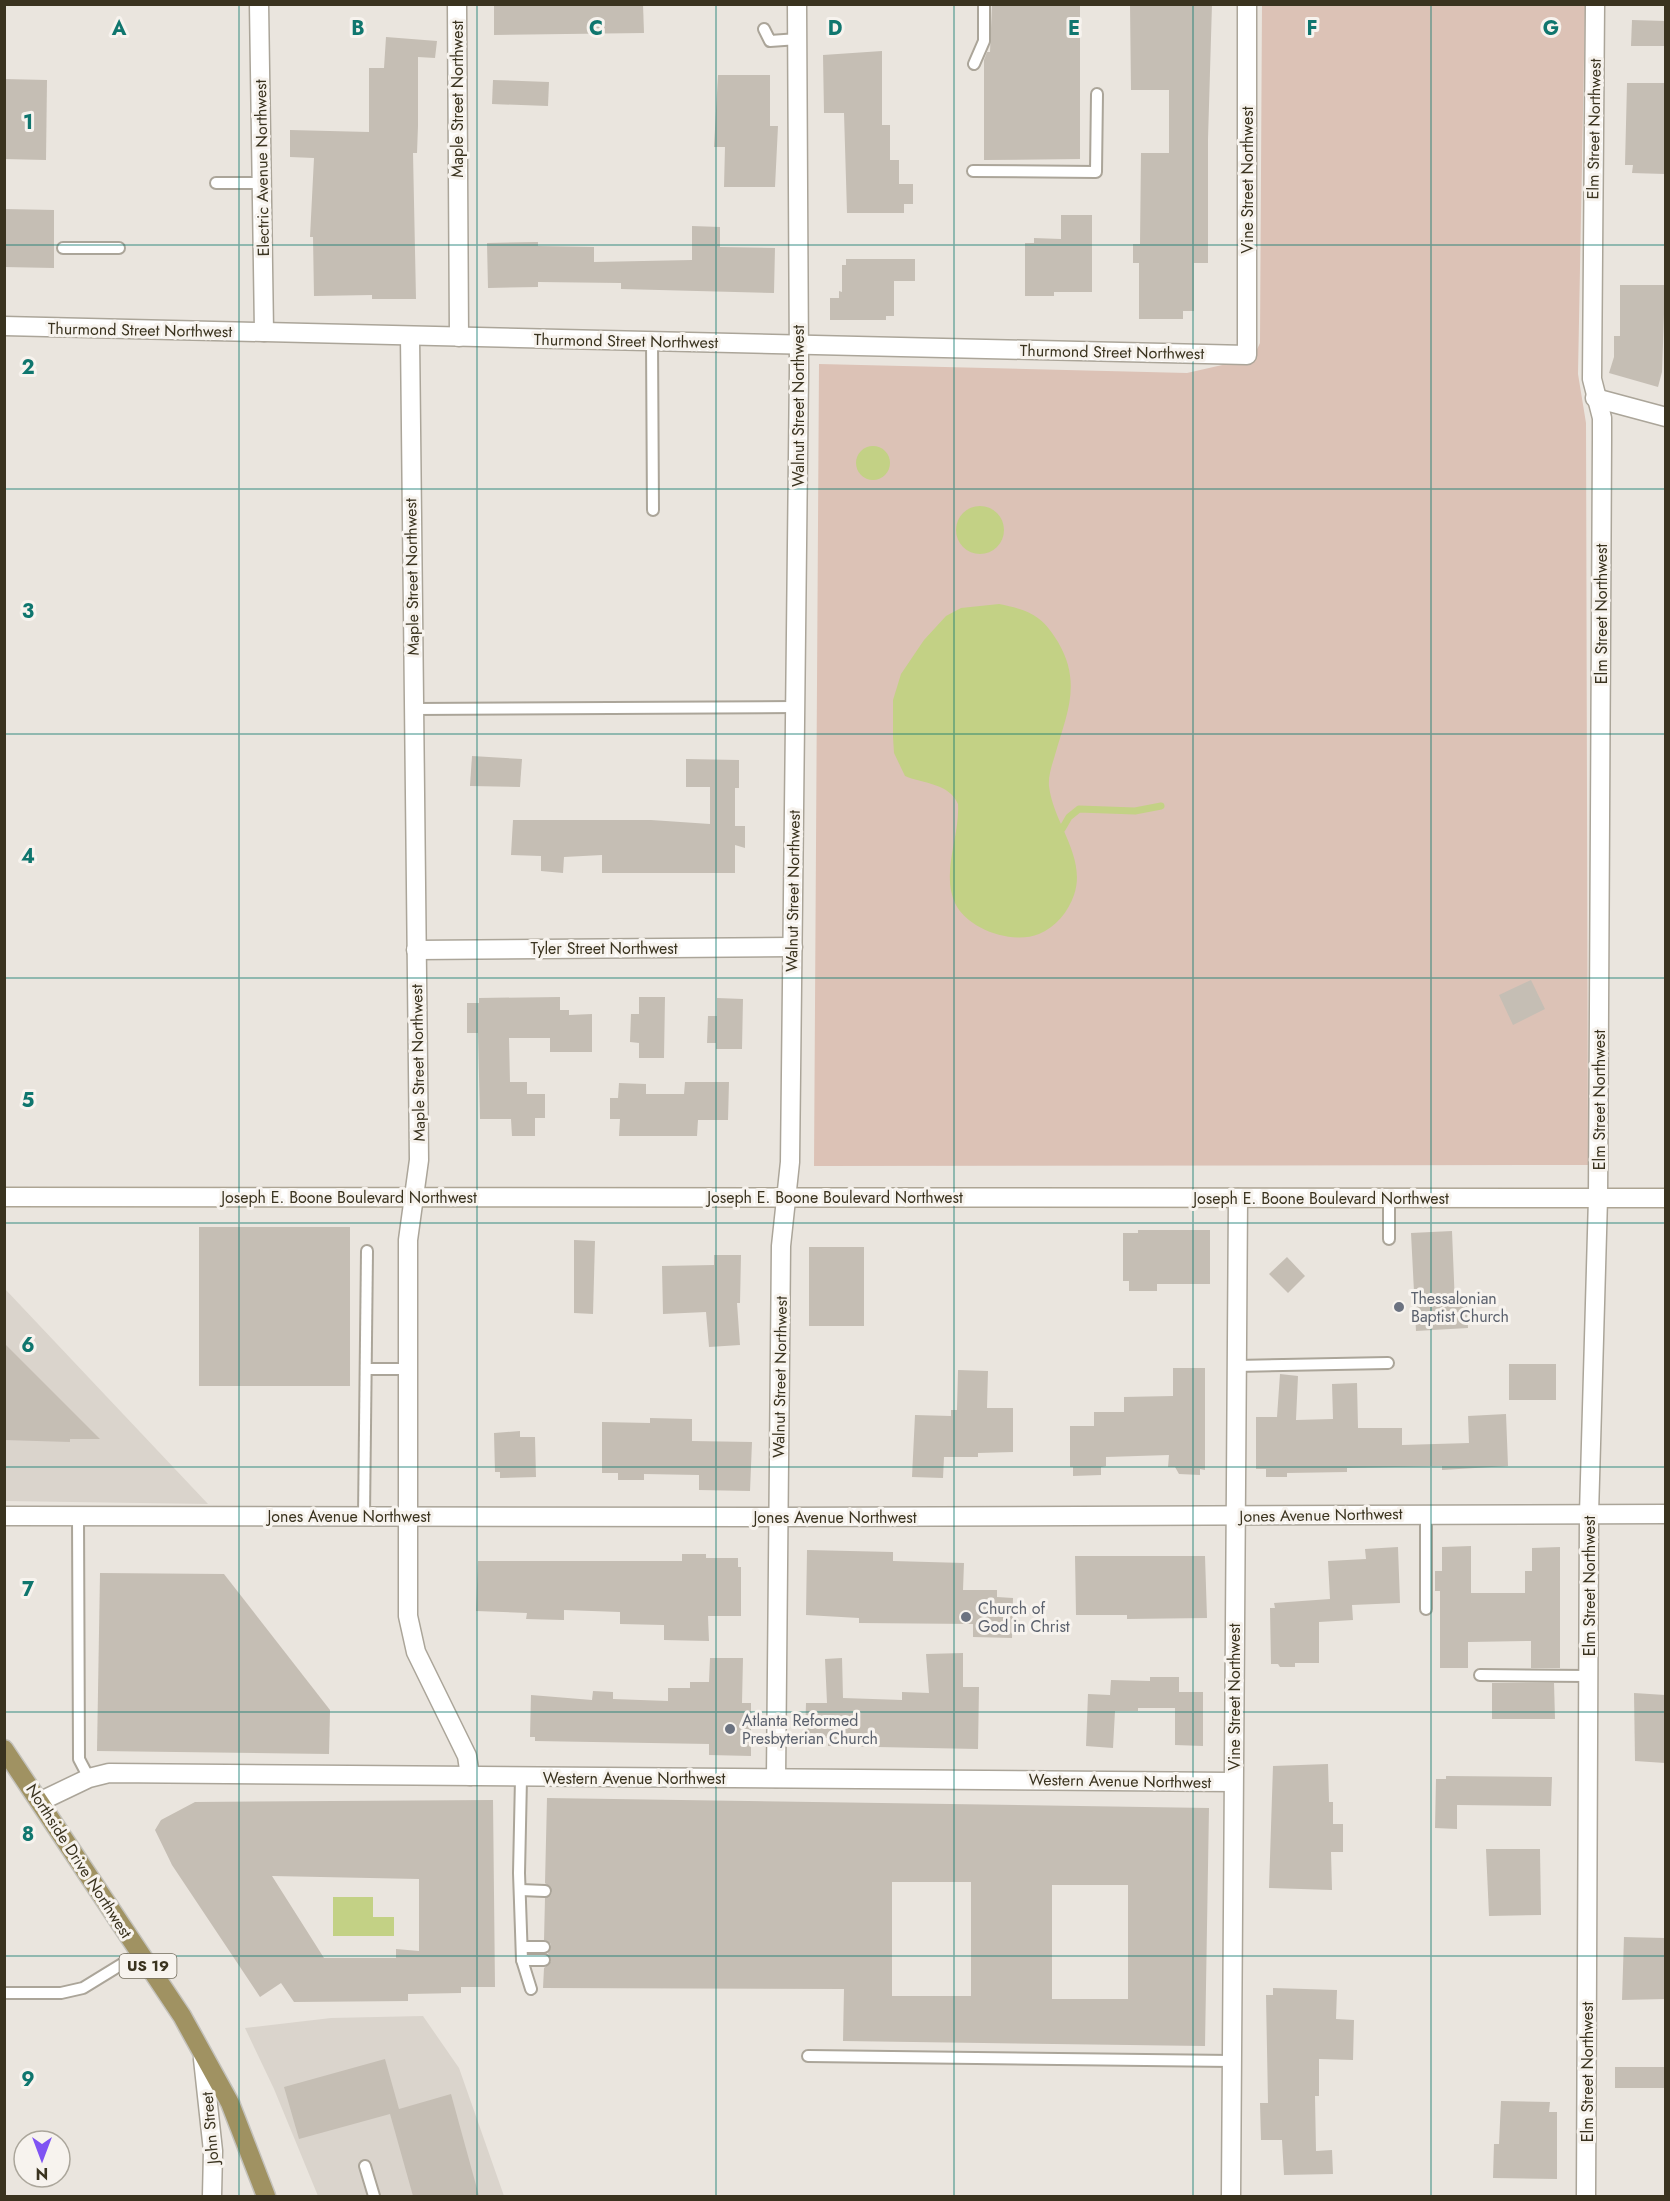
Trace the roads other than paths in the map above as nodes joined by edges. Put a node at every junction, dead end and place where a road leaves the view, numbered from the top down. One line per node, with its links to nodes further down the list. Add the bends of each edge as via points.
1 (259, 4): 13 (street, Electric Avenue Northwest)
2 (457, 4): 19 (street, Maple Street Northwest)
3 (797, 4): 8 (street, Walnut Street Northwest)
4 (984, 4): 9 (lane, via 984,41)
5 (1247, 4): 22 (street, Vine Street Northwest)
6 (1595, 4): 23 (street, Elm Street Northwest)
7 (764, 29): 8 (lane, via 771,41)
8 (798, 39): 21 (street, Walnut Street Northwest)
9 (974, 64)
10 (1097, 94): 11 (lane, via 1096,172)
11 (973, 171)
12 (216, 183): 13 (lane)
13 (262, 183): 17 (street, Electric Avenue Northwest)
14 (63, 248): 15 (lane)
15 (119, 248)
16 (4, 326): 17 (street, Thurmond Street Northwest)
17 (264, 332): 18 (street, Thurmond Street Northwest)
18 (410, 336): 19 (street, Thurmond Street Northwest); 27 (street, Maple Street Northwest)
19 (459, 337): 20 (street, Thurmond Street Northwest)
20 (652, 341): 21 (street, Thurmond Street Northwest); 25 (lane)
21 (799, 345): 22 (street, Thurmond Street Northwest); 26 (street, Walnut Street Northwest)
22 (1247, 355)
23 (1595, 398): 24 (street); 35 (street, Elm Street Northwest, via 1602,418)
24 (1665, 417)
25 (653, 510)
26 (795, 707): 27 (lane); 28 (street, Walnut Street Northwest)
27 (414, 708): 29 (street, Maple Street Northwest)
28 (793, 947): 29 (street, Tyler Street Northwest); 32 (street, Walnut Street Northwest)
29 (416, 950): 31 (street, Maple Street Northwest, via 419,1160)
30 (4, 1197): 31 (street, Joseph E. Boone Boulevard Northwest)
31 (414, 1197): 32 (street, Joseph E. Boone Boulevard Northwest); 42 (street, Maple Street Northwest, via 408,1240)
32 (787, 1197): 33 (street, Joseph E. Boone Boulevard Northwest); 51 (street, Walnut Street Northwest, via 781,1246)
33 (1238, 1198): 34 (street, Joseph E. Boone Boulevard Northwest); 40 (street, Vine Street Northwest)
34 (1389, 1198): 35 (street, Joseph E. Boone Boulevard Northwest); 37 (lane)
35 (1598, 1198): 36 (street, Joseph E. Boone Boulevard Northwest); 44 (street, Elm Street Northwest)
36 (1665, 1198)
37 (1389, 1239)
38 (367, 1251): 41 (lane)
39 (1388, 1363): 40 (lane)
40 (1236, 1366): 50 (street, Vine Street Northwest)
41 (366, 1369): 42 (lane); 48 (lane)
42 (407, 1369): 49 (street, Maple Street Northwest)
43 (1426, 1514): 44 (street, Jones Avenue Northwest); 50 (street, Jones Avenue Northwest); 52 (lane)
44 (1589, 1514): 45 (street, Jones Avenue Northwest); 54 (street, Elm Street Northwest)
45 (1665, 1514)
46 (4, 1515): 47 (street, Jones Avenue Northwest)
47 (78, 1515): 48 (street, Jones Avenue Northwest); 57 (lane, via 79,1759)
48 (364, 1516): 49 (street, Jones Avenue Northwest)
49 (407, 1516): 51 (street, Jones Avenue Northwest); 56 (street, Maple Street Northwest, via 408,1616 416,1652 467,1756)
50 (1234, 1516): 51 (street, Jones Avenue Northwest); 60 (street, Vine Street Northwest)
51 (778, 1517): 59 (street, Walnut Street Northwest)
52 (1426, 1609)
53 (1480, 1675): 54 (lane)
54 (1589, 1676): 79 (street, Elm Street Northwest)
55 (4, 1749): 61 (main road, Northside Drive Northwest / US 19)
56 (470, 1776): 57 (street, Western Avenue Northwest, via 109,1773); 58 (street, Western Avenue Northwest)
57 (89, 1778): 61 (street, Western Avenue Northwest)
58 (521, 1778): 59 (street, Western Avenue Northwest); 62 (lane)
59 (776, 1778): 60 (street, Western Avenue Northwest)
60 (1233, 1782): 73 (street, Vine Street Northwest)
61 (41, 1802): 66 (main road, Northside Drive Northwest / US 19)
62 (521, 1890): 63 (lane); 64 (lane)
63 (545, 1891)
64 (522, 1947): 65 (lane); 67 (lane)
65 (544, 1947)
66 (140, 1953): 70 (lane, via 83,1988 61,1993); 72 (main road, Northside Drive Northwest / US 19, via 182,2016)
67 (522, 1960): 68 (lane); 69 (lane)
68 (544, 1960)
69 (531, 1989)
70 (4, 1994)
71 (807, 2056): 73 (lane)
72 (203, 2059): 75 (street, John Street, via 213,2151); 76 (main road, Northside Drive Northwest / US 19, via 230,2103)
73 (1232, 2061): 78 (street, Vine Street Northwest)
74 (365, 2166): 77 (lane)
75 (212, 2196)
76 (266, 2196)
77 (374, 2196)
78 (1232, 2196)
79 (1586, 2196)

